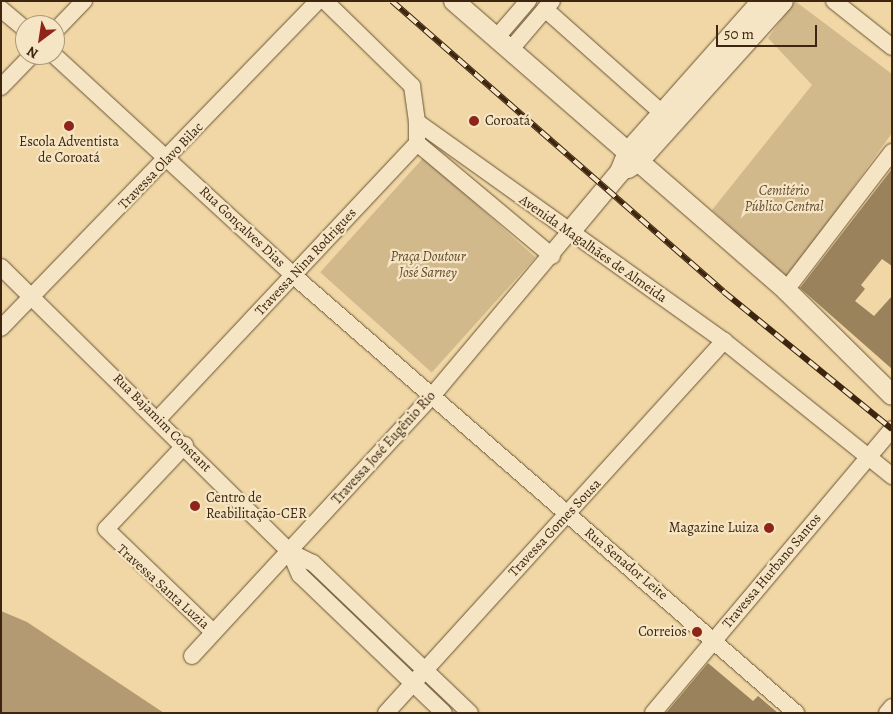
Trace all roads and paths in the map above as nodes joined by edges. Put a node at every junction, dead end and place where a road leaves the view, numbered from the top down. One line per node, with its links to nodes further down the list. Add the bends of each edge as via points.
1 (84, 1): 12 (street)
2 (318, 1): 23 (street, Travessa Olavo Bilac)
3 (325, 1): 19 (street, via 412,86)
4 (454, 1): 13 (street)
5 (528, 1): 13 (street)
6 (762, 1): 18 (street)
7 (782, 1): 22 (street)
8 (834, 1): 14 (street)
9 (548, 5): 13 (street); 18 (street)
10 (1, 9): 11 (street)
11 (15, 21)
12 (65, 21)
13 (504, 43): 22 (street)
14 (892, 47)
15 (22, 65): 17 (street)
16 (65, 65): 23 (street, Rua Gonçalves Dias)
17 (1, 87)
18 (662, 113): 22 (street)
19 (416, 122): 20 (street); 24 (street, Avenida Magalhães de Almeida)
20 (418, 143): 25 (street); 27 (street, Travessa Nina Rodrigues)
21 (892, 152): 28 (street)
22 (634, 157): 24 (street); 28 (street)
23 (169, 160): 27 (street, Rua Gonçalves Dias); 29 (street, Travessa Olavo Bilac)
24 (569, 233): 25 (street, Travessa José Eugênio Rio); 31 (street, Avenida Magalhães de Almeida)
25 (552, 256): 33 (street, Travessa José Eugênio Rio)
26 (1, 267): 29 (street, Rua Bajamim Constant)
27 (294, 276): 33 (street, Rua Gonçalves Dias); 34 (street, Travessa Nina Rodrigues)
28 (786, 290): 32 (street)
29 (30, 297): 30 (street, Travessa Olavo Bilac); 34 (street, Rua Bajamim Constant)
30 (1, 328)
31 (724, 342): 37 (street, Avenida Magalhães de Almeida); 39 (street, Travessa Gomes Sousa)
32 (892, 395)
33 (432, 396): 39 (street, Rua Senador Leite); 40 (street, Travessa José Eugênio Rio)
34 (158, 418): 36 (street, Rua Bajamim Constant)
35 (892, 429): 37 (street, Travessa Hurbano Santos)
36 (185, 445): 40 (street, Rua Bajamim Constant); 41 (street, Travessa Santa Luzia, via 106,529 113,541)
37 (868, 457): 38 (street, Avenida Magalhães de Almeida); 42 (street, Travessa Hurbano Santos)
38 (892, 476)
39 (568, 515): 42 (street, Rua Senador Leite); 44 (street, Travessa Gomes Sousa)
40 (290, 552): 41 (street, Travessa José Eugênio Rio); 44 (street, Rua Bajamim Constant, via 313,564); 45 (street, Rua Bajamim Constant, via 300,575)
41 (213, 632): 43 (street, Travessa José Eugênio Rio)
42 (715, 639): 50 (street, Travessa Hurbano Santos); 51 (street, Rua Senador Leite)
43 (192, 656)
44 (424, 669): 45 (street, Travessa Gomes Sousa); 49 (street, Rua Bajamim Constant)
45 (412, 684): 47 (street, Travessa Gomes Sousa); 48 (street, Rua Bajamim Constant)
46 (892, 707): 52 (street)
47 (386, 713)
48 (444, 713)
49 (470, 713)
50 (653, 713)
51 (796, 713)
52 (887, 713)

